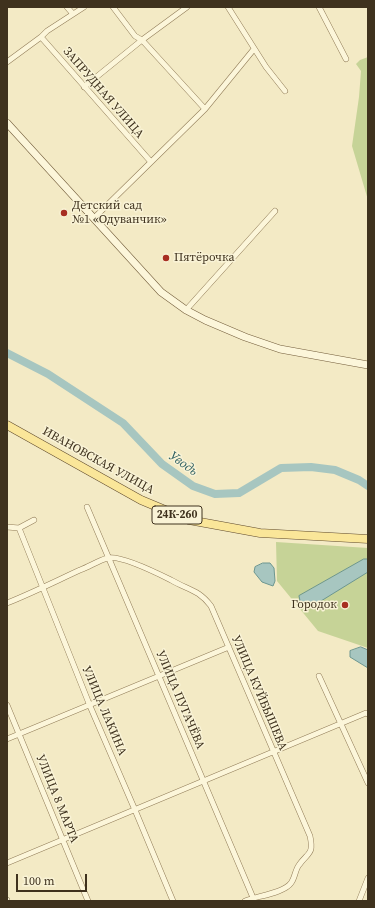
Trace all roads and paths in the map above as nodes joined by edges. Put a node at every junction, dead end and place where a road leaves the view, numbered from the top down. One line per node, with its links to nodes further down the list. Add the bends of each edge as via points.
1 (67, 7): 7 (street)
2 (84, 7): 7 (street)
3 (113, 7): 9 (street, via 135,36)
4 (187, 7): 9 (street)
5 (228, 7): 10 (street)
6 (319, 7): 13 (street)
7 (73, 14): 8 (street)
8 (41, 37): 12 (street); 15 (street, ЗАПРУДНАЯ УЛИЦА)
9 (142, 40): 15 (street); 17 (street)
10 (254, 49): 16 (street); 17 (street)
11 (7, 57): 12 (street)
12 (13, 58): 14 (street)
13 (346, 59)
14 (7, 62)
15 (84, 87): 19 (street, ЗАПРУДНАЯ УЛИЦА)
16 (285, 90)
17 (205, 110): 19 (street)
18 (7, 123): 21 (street)
19 (151, 162): 21 (street)
20 (275, 211): 22 (street)
21 (94, 218): 22 (street, via 161,292)
22 (186, 310): 23 (street, via 245,337 280,349)
23 (368, 365)
24 (7, 425): 29 (main road, ИВАНОВСКАЯ УЛИЦА / 24К-260, via 141,500 189,520 260,533)
25 (87, 507): 30 (street, УЛИЦА ПУГАЧЁВА)
26 (34, 520): 28 (street)
27 (7, 528): 28 (street)
28 (19, 528): 31 (street, УЛИЦА ЛАКИНА)
29 (368, 539)
30 (109, 558): 31 (street); 33 (street, УЛИЦА КУЙБЫШЕВА, via 123,560 156,572 195,590 211,606); 34 (street, УЛИЦА ПУГАЧЁВА)
31 (42, 588): 32 (street); 37 (street, УЛИЦА ЛАКИНА)
32 (7, 602)
33 (229, 647): 34 (street); 42 (street, УЛИЦА КУЙБЫШЕВА)
34 (159, 676): 37 (street); 43 (street, УЛИЦА ПУГАЧЁВА)
35 (319, 676): 39 (street)
36 (7, 705): 40 (street, УЛИЦА 8 МАРТА)
37 (90, 706): 40 (street); 45 (street, УЛИЦА ЛАКИНА)
38 (367, 713): 39 (street)
39 (341, 724): 42 (street); 44 (street)
40 (19, 735): 41 (street); 46 (street, УЛИЦА 8 МАРТА)
41 (7, 739)
42 (274, 752): 43 (street); 49 (street, УЛИЦА КУЙБЫШЕВА, via 312,846 309,855 298,866 291,883)
43 (203, 781): 45 (street); 49 (street, УЛИЦА ПУГАЧЁВА)
44 (368, 783)
45 (135, 810): 46 (street); 51 (street, УЛИЦА ЛАКИНА)
46 (62, 840): 47 (street); 50 (street, УЛИЦА 8 МАРТА)
47 (7, 863)
48 (368, 878): 53 (street)
49 (253, 900): 52 (street)
50 (88, 901)
51 (173, 901)
52 (245, 901)
53 (359, 901)

